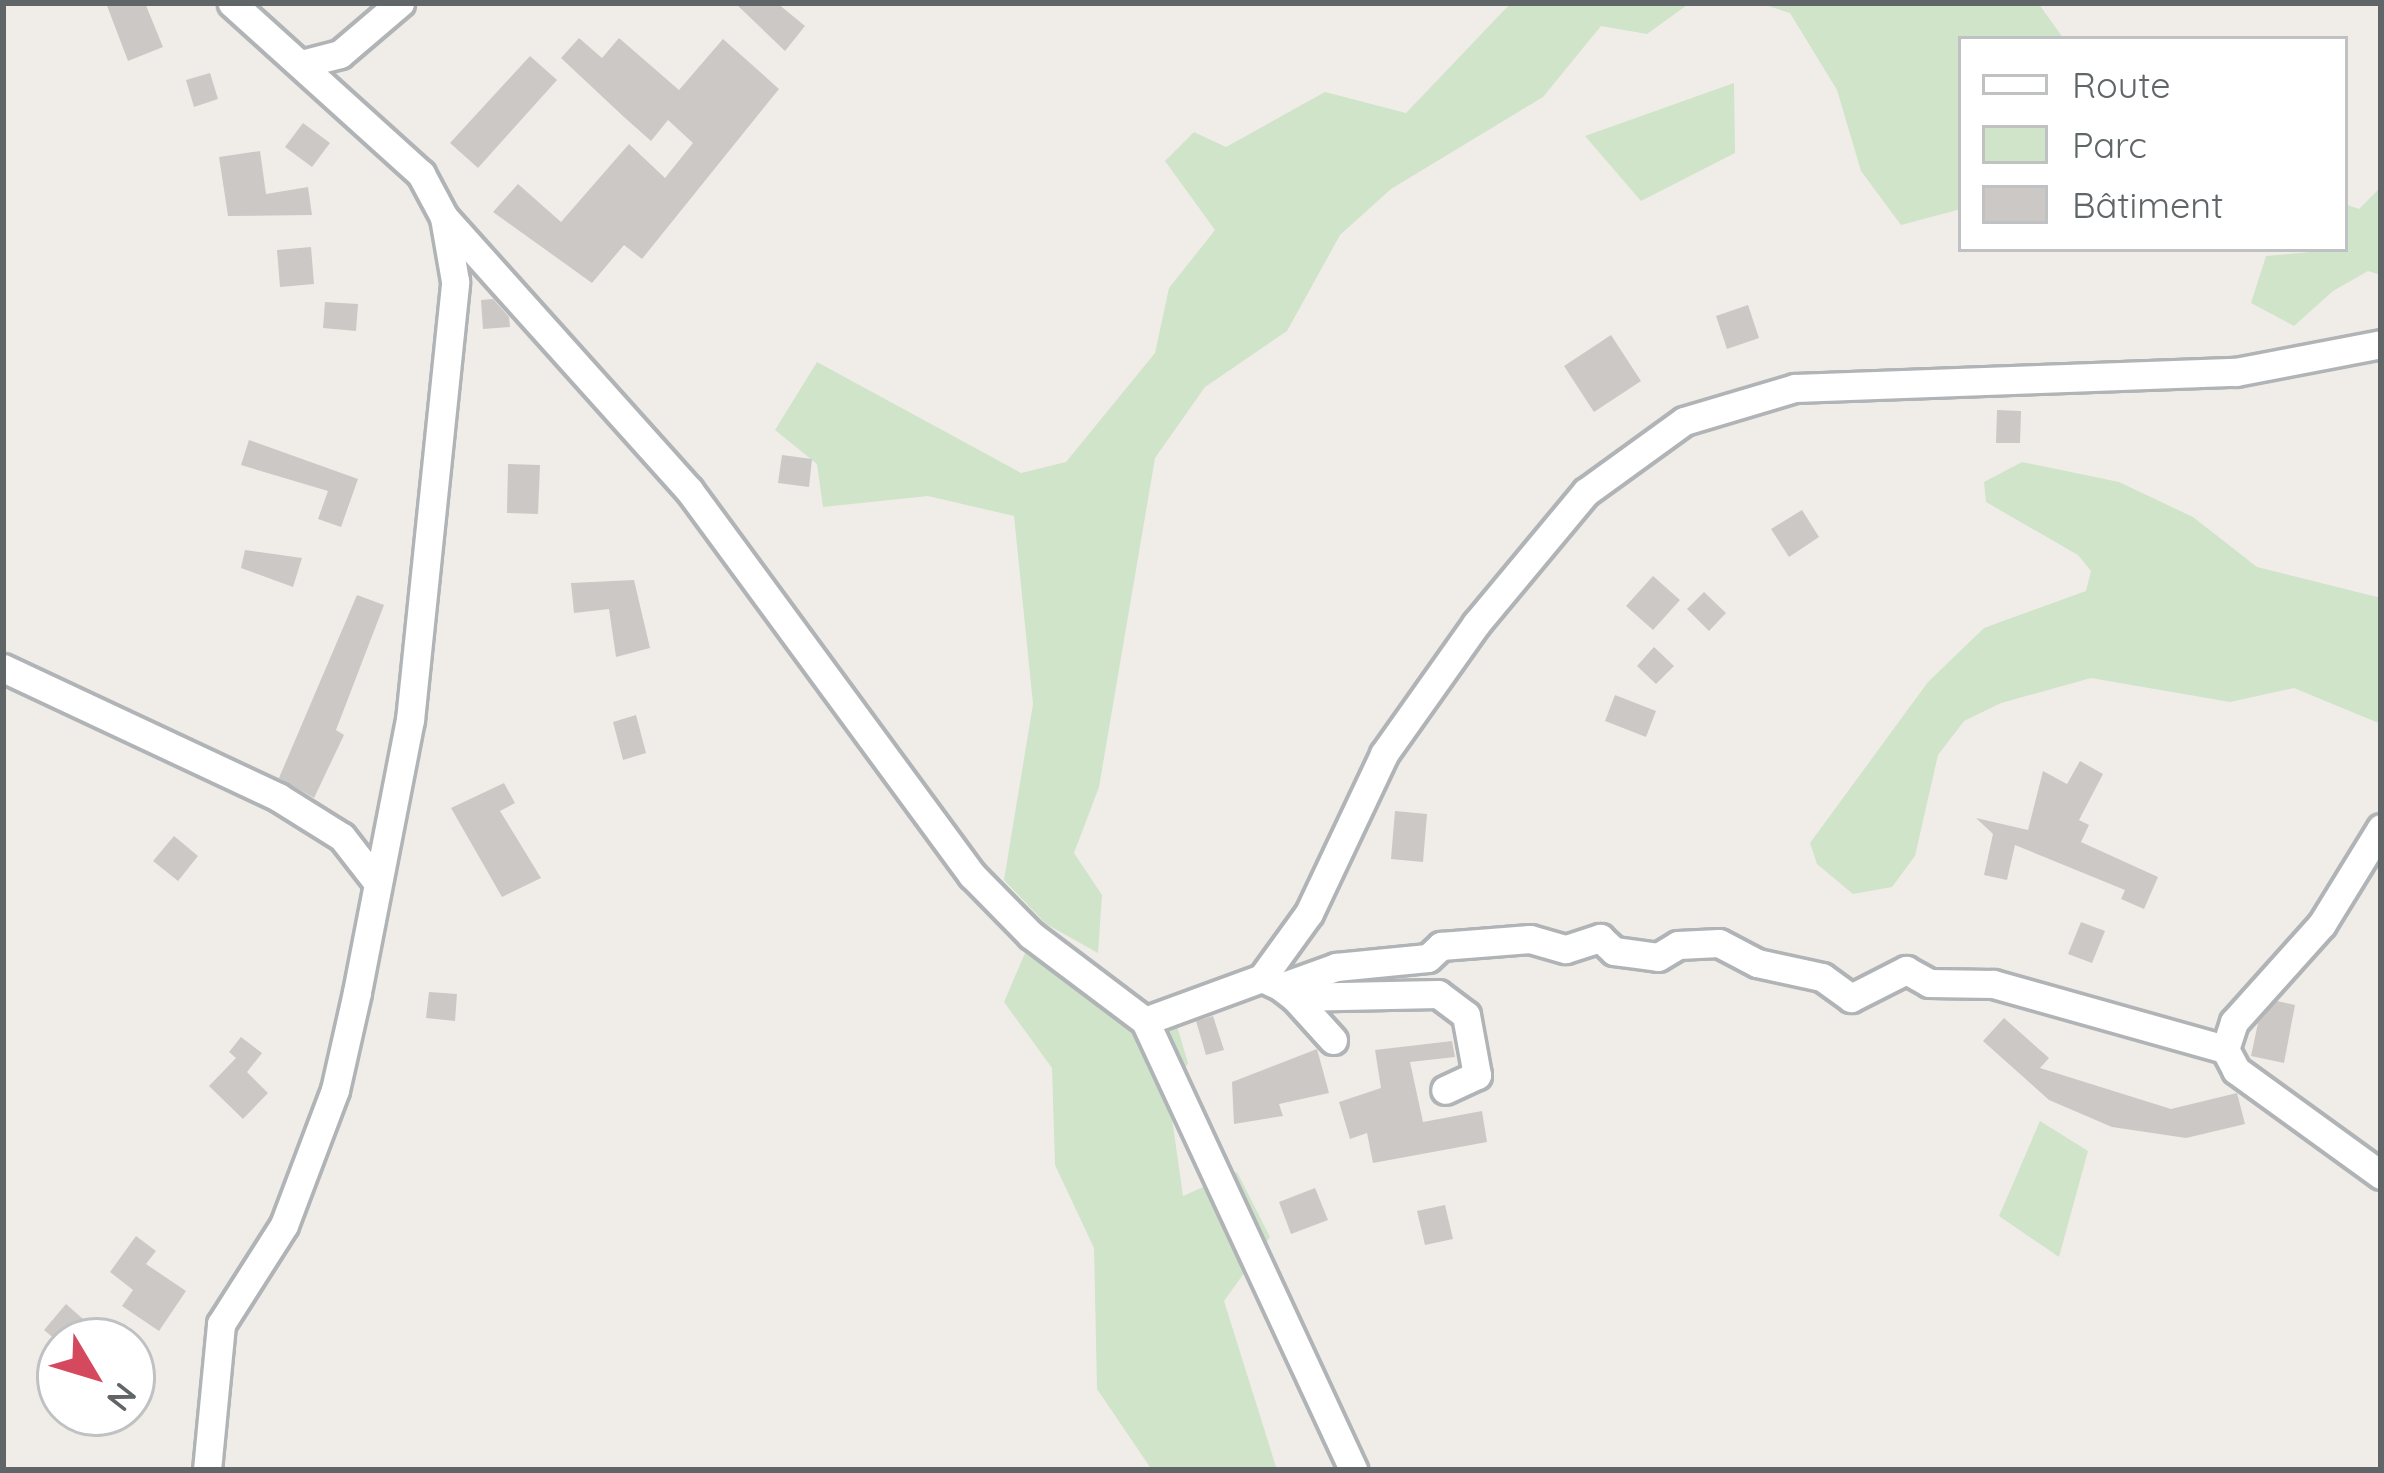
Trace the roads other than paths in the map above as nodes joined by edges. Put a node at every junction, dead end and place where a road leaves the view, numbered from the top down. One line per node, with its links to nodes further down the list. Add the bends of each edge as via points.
1 (232, 3): 3 (street)
2 (400, 3): 3 (street, via 340,54)
3 (302, 64): 4 (street, via 421,174)
4 (444, 217): 8 (street, via 454,336 410,719); 10 (street, via 703,506 972,875 1030,935)
5 (2381, 344): 9 (street, via 2236,373 1795,388 1684,421 1586,492 1476,623 1384,754)
6 (3, 668): 8 (street, via 278,796 342,837)
7 (2381, 828): 12 (street, via 2322,924 2234,1022)
8 (377, 882): 15 (street, via 328,1108 284,1225 221,1324)
9 (1279, 987): 10 (street); 11 (street); 12 (street, via 1336,967 1428,958 1442,946 1530,939 1566,949 1600,938 1613,951 1658,957 1719,943 1756,963 1822,977 1851,998 1906,970 1929,983 1993,984); 13 (street, via 1438,994 1466,1015 1477,1075)
10 (1145, 1021): 16 (street)
11 (1333, 1040)
12 (2225, 1049): 14 (street, via 2236,1070)
13 (1445, 1090)
14 (2381, 1175)
15 (207, 1470)
16 (1353, 1470)

